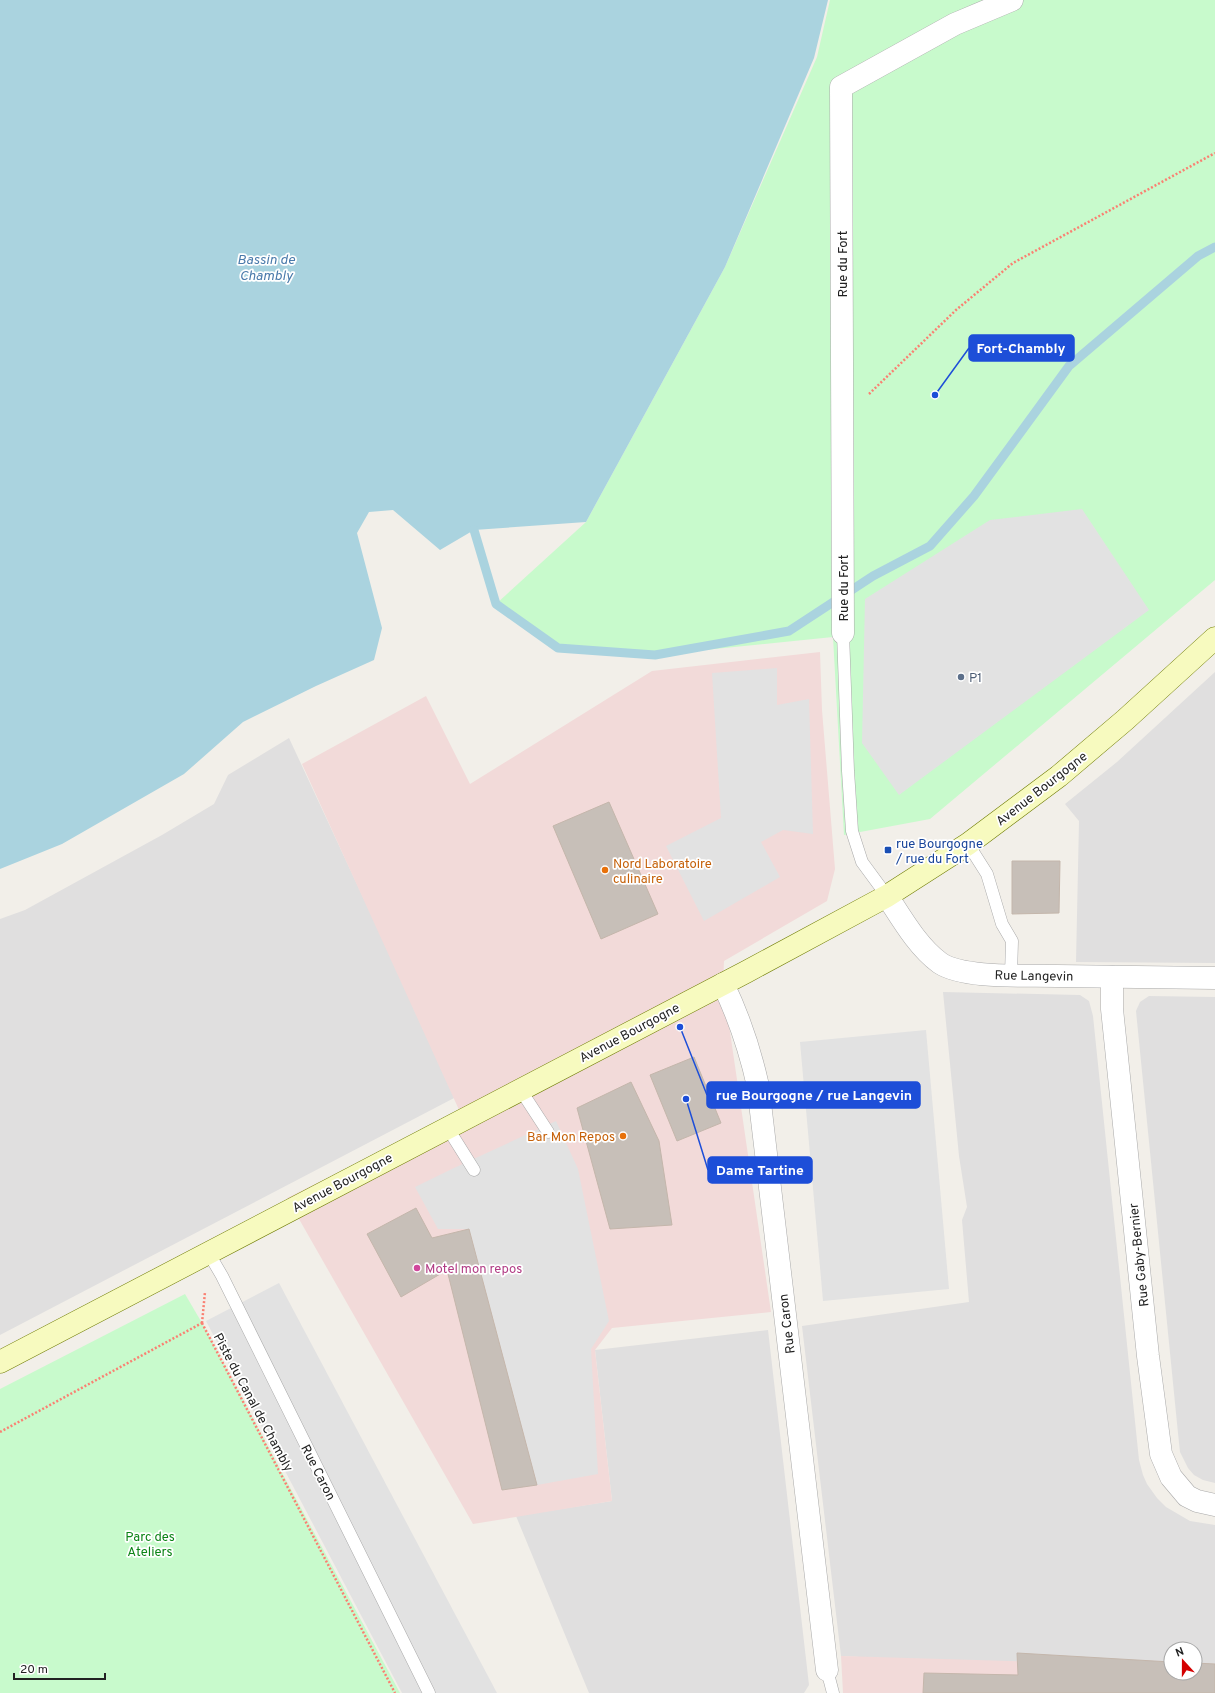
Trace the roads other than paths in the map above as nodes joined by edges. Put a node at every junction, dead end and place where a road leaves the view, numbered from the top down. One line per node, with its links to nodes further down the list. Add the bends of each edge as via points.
1 (1012, 0): 2 (street, Rue du Fort, via 955,24 842,87)
2 (843, 633): 5 (lane, via 852,831 862,862)
3 (1215, 638): 4 (street, Avenue Bourgogne, via 1088,752)
4 (968, 844): 5 (street, Avenue Bourgogne); 6 (lane, via 987,874 1002,924 1012,941)
5 (888, 896): 6 (street, Rue Langevin, via 919,941 940,963 963,972); 9 (street, Avenue Bourgogne)
6 (1011, 975): 7 (street, Rue Langevin)
7 (1112, 977): 8 (street, Rue Langevin); 16 (street, Rue Gaby-Bernier, via 1112,1009 1161,1454 1171,1477 1187,1496)
8 (1215, 978)
9 (723, 984): 10 (street, Avenue Bourgogne); 17 (street, Rue Caron, via 739,1017 758,1086)
10 (520, 1089): 11 (street, Avenue Bourgogne); 12 (lane)
11 (447, 1127): 13 (lane); 14 (street, Avenue Bourgogne)
12 (548, 1132)
13 (474, 1170)
14 (208, 1252): 15 (street, Avenue Bourgogne); 18 (lane, Rue Caron)
15 (0, 1362)
16 (1215, 1505)
17 (827, 1670): 19 (lane)
18 (429, 1693)
19 (833, 1693)

